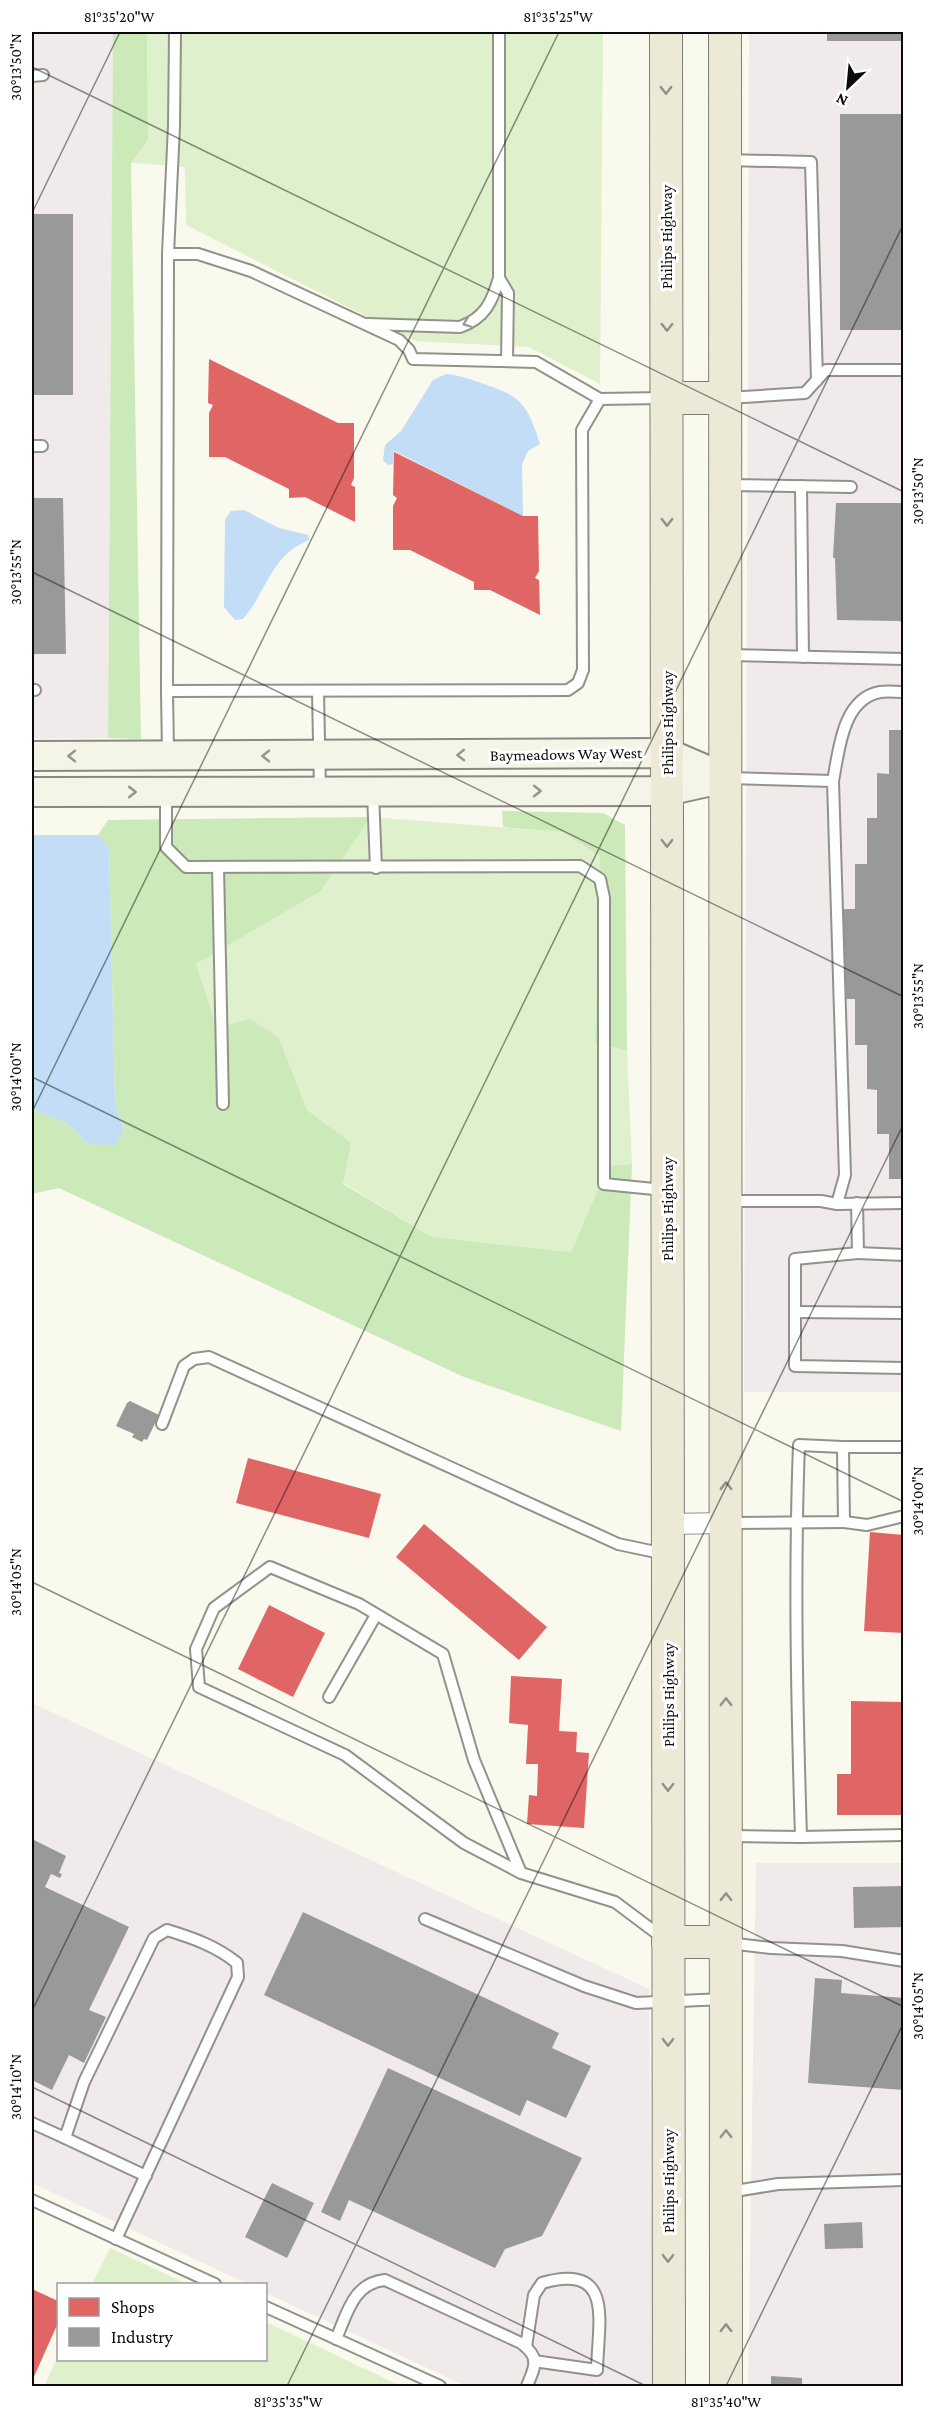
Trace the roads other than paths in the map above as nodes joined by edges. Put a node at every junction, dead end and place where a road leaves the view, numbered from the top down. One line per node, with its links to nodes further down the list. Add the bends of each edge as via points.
1 (175, 32): 8 (lane)
2 (498, 32): 9 (lane)
3 (666, 32): 14 (main road, Philips Highway, one-way to 14)
4 (725, 32): 7 (main road)
5 (43, 75): 6 (lane)
6 (32, 76)
7 (725, 160): 13 (lane, via 811,162); 15 (main road)
8 (168, 254): 10 (lane, via 198,254 227,262); 23 (lane)
9 (498, 278): 10 (lane, one-way to 10, via 485,313 460,327); 11 (lane, via 508,293)
10 (362, 323): 11 (lane, via 399,340 413,359)
11 (507, 361): 16 (lane, via 536,362)
12 (903, 370): 13 (lane, via 826,370)
13 (817, 380): 15 (lane, via 805,393)
14 (667, 398): 15 (main road); 16 (lane); 26 (main road, Philips Highway, one-way to 26)
15 (725, 398): 17 (main road)
16 (600, 399): 24 (lane, via 582,430 583,670 578,683 568,690)
17 (725, 484): 18 (lane); 20 (main road)
18 (801, 486): 19 (lane); 21 (lane)
19 (851, 487)
20 (725, 655): 21 (lane); 30 (main road)
21 (803, 657): 22 (lane)
22 (903, 659)
23 (167, 691): 24 (lane); 27 (lane)
24 (318, 691): 29 (lane)
25 (903, 692): 31 (lane, via 879,692 854,707)
26 (667, 753): 29 (street, Baymeadows Way West, one-way to 29); 30 (street, Baymeadows Way West); 32 (main road, Philips Highway)
27 (168, 755): 28 (street, Baymeadows Way West, one-way to 28); 29 (street, Baymeadows Way West, one-way to 27)
28 (32, 756)
29 (320, 756): 35 (lane)
30 (725, 778): 31 (lane); 32 (street); 41 (main road)
31 (832, 782): 44 (lane, via 845,1175)
32 (667, 791): 36 (street, one-way to 32); 40 (main road, Philips Highway, one-way to 40)
33 (32, 792): 34 (street, one-way to 34)
34 (166, 792): 35 (street); 37 (lane, via 166,847 186,867)
35 (320, 792): 36 (street)
36 (373, 792): 38 (lane)
37 (218, 867): 38 (lane); 39 (lane)
38 (375, 868): 40 (lane, via 580,866 600,879 604,898 604,1184)
39 (223, 1104)
40 (668, 1190): 57 (main road, Philips Highway)
41 (724, 1201): 44 (lane); 56 (main road, one-way to 41)
42 (857, 1203): 43 (lane); 44 (lane); 45 (lane)
43 (903, 1203)
44 (837, 1204)
45 (858, 1253): 46 (lane); 47 (lane, via 795,1258)
46 (903, 1255)
47 (795, 1312): 48 (lane); 49 (lane, via 795,1366)
48 (903, 1313)
49 (903, 1368)
50 (162, 1424): 58 (lane, via 184,1366 194,1359 209,1357 618,1544)
51 (843, 1447): 52 (lane); 54 (lane, via 799,1445); 55 (lane)
52 (903, 1447)
53 (903, 1516): 55 (lane, via 867,1525)
54 (796, 1522): 55 (lane); 56 (lane); 63 (lane)
55 (844, 1522)
56 (726, 1523): 57 (street); 62 (main road, one-way to 56)
57 (668, 1524): 58 (main road, Philips Highway)
58 (668, 1555): 66 (main road, Philips Highway, one-way to 66)
59 (376, 1615): 60 (lane); 64 (lane, via 443,1654 474,1760); 64 (lane, via 359,1604 270,1567 214,1608 196,1649 199,1688 345,1755 464,1843)
60 (329, 1696)
61 (903, 1835): 63 (lane)
62 (726, 1836): 63 (lane); 67 (main road, one-way to 62)
63 (801, 1837)
64 (521, 1873): 66 (lane, via 615,1902)
65 (425, 1919): 70 (lane, via 584,1986 636,2003)
66 (668, 1942): 67 (main road); 70 (main road, Philips Highway)
67 (726, 1942): 68 (lane, via 842,1950); 69 (main road)
68 (903, 1961)
69 (726, 1999): 70 (lane); 75 (main road, one-way to 69)
70 (668, 2003): 85 (main road, Philips Highway, one-way to 85)
71 (32, 2123): 72 (lane)
72 (65, 2138): 73 (lane); 73 (lane, via 84,2082 154,1938 167,1930 221,1950 237,1963 238,1977)
73 (146, 2176): 77 (lane)
74 (903, 2180): 75 (lane, via 778,2184)
75 (726, 2193): 86 (main road, one-way to 75)
76 (32, 2200): 77 (lane)
77 (116, 2239): 78 (lane)
78 (213, 2283)
79 (267, 2307): 80 (lane)
80 (336, 2339): 81 (lane, via 357,2292 372,2282 385,2280); 83 (lane)
81 (526, 2347): 82 (lane); 82 (lane, via 534,2295 542,2283 570,2278 584,2281 594,2289 598,2301 597,2370)
82 (534, 2361): 84 (lane, via 536,2365)
83 (440, 2386)
84 (527, 2386)
85 (669, 2386)
86 (726, 2386)

